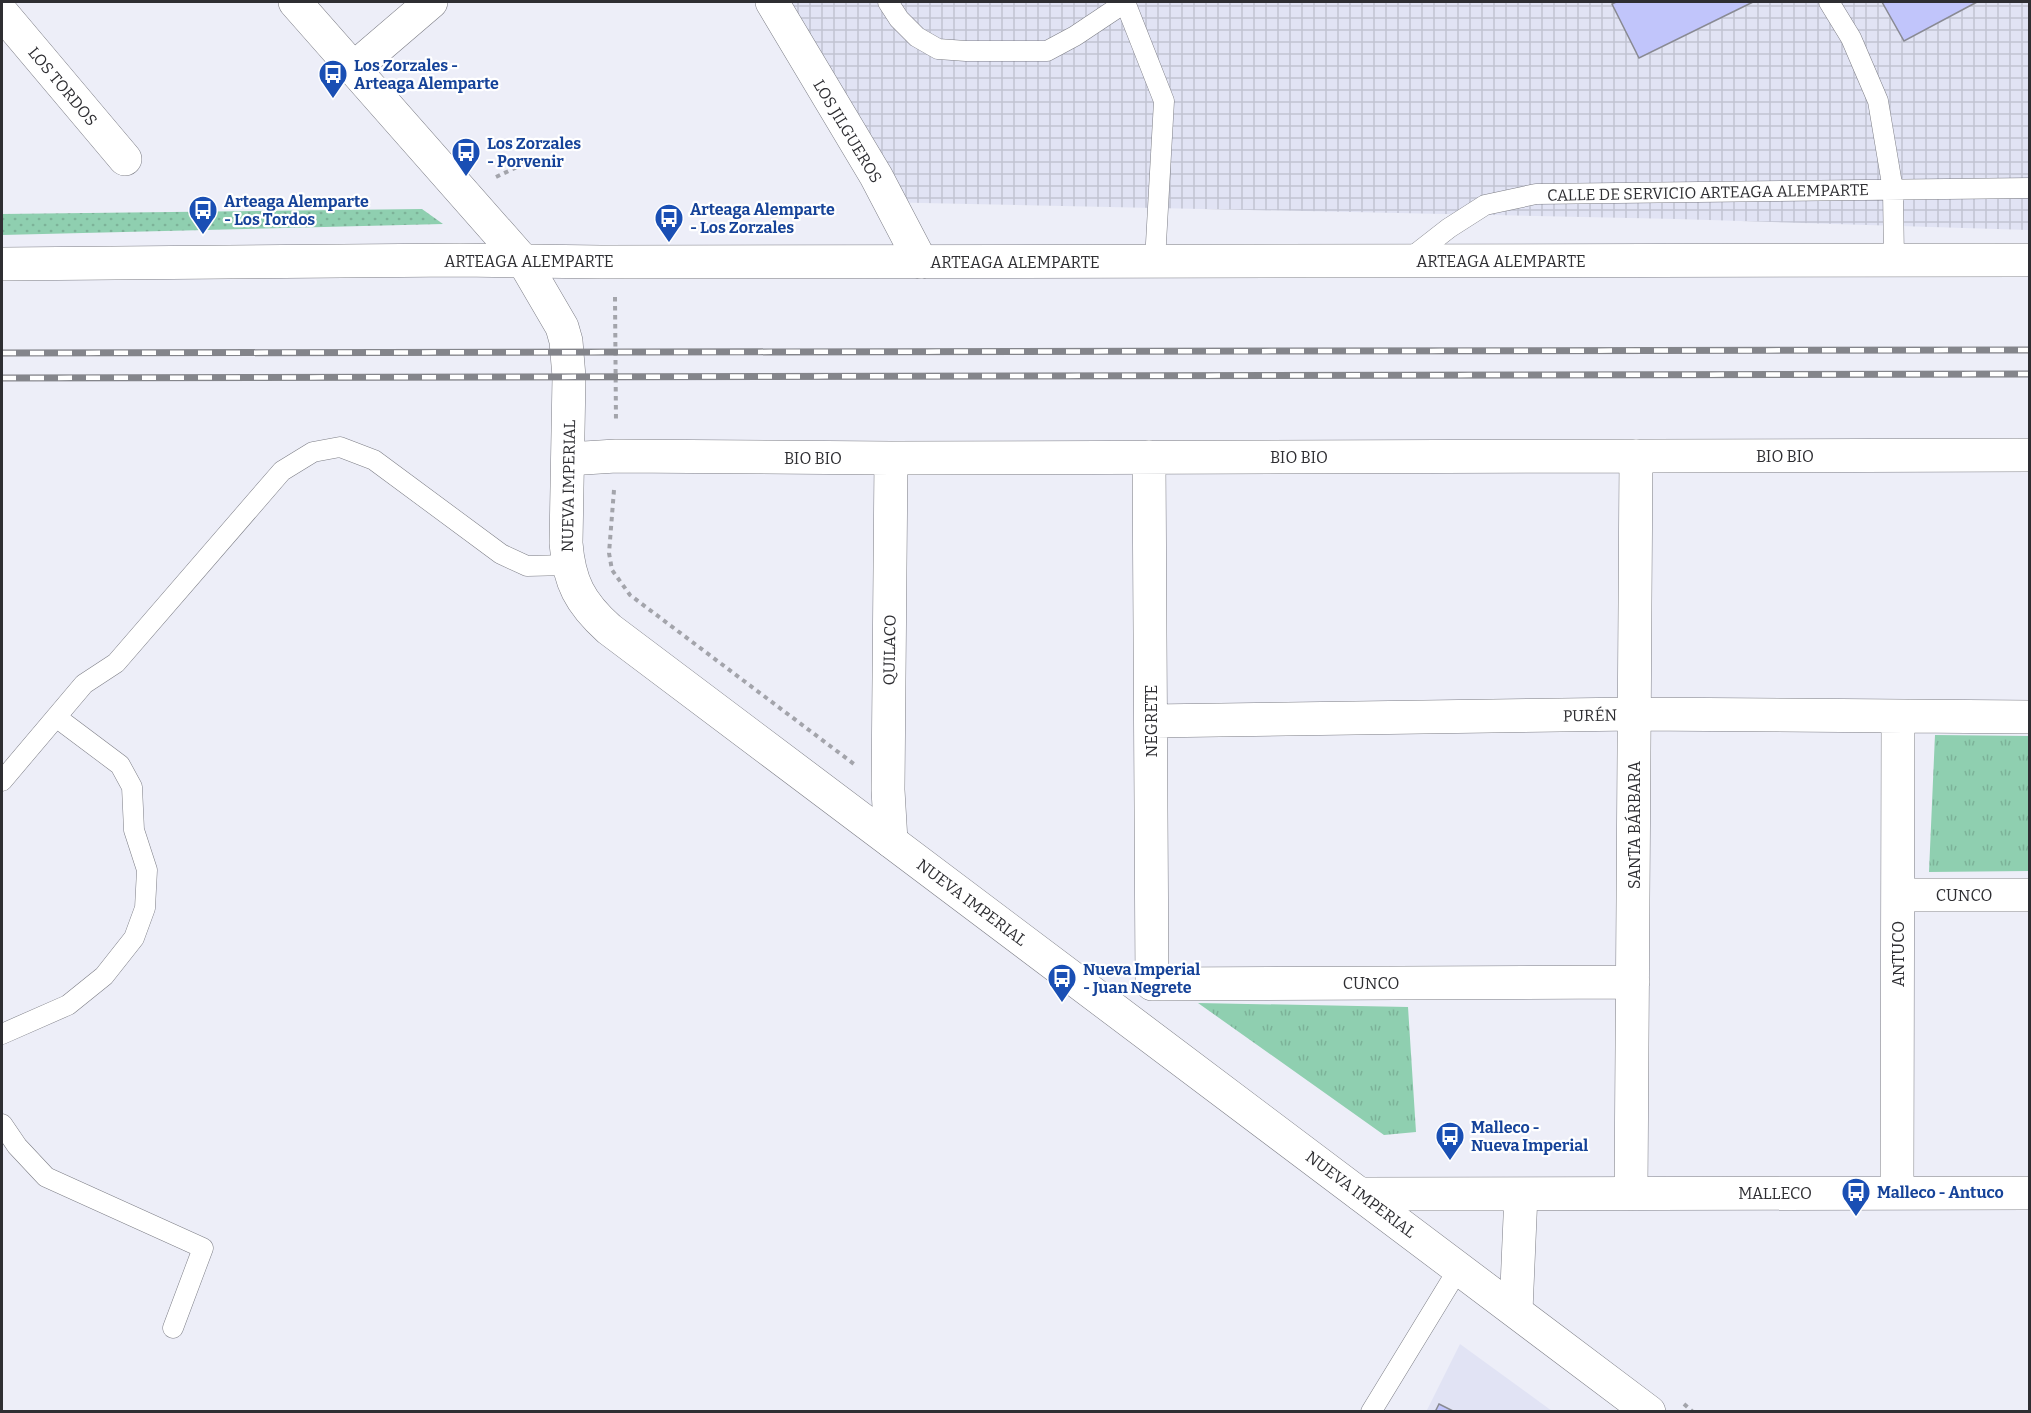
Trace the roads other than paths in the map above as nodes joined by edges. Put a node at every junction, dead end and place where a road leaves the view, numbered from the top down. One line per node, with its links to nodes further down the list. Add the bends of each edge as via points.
1 (295, 2): 8 (street, NUEVA IMPERIAL)
2 (431, 2): 8 (street)
3 (772, 2): 17 (street, LOS JILGUEROS, via 876,177)
4 (888, 2): 5 (lane, via 898,19 917,37 938,49 966,51 1047,51)
5 (1125, 2): 14 (lane, via 1164,101)
6 (1829, 2): 11 (lane, via 1851,38 1878,101)
7 (2, 13): 9 (street, LOS TORDOS)
8 (354, 69): 16 (street, NUEVA IMPERIAL)
9 (125, 159)
10 (2030, 188): 11 (lane, CALLE DE SERVICIO ARTEAGA ALEMPARTE)
11 (1893, 190): 12 (lane); 15 (lane, CALLE DE SERVICIO ARTEAGA ALEMPARTE, via 1536,194 1485,205)
12 (1894, 260): 13 (street, ARTEAGA ALEMPARTE); 15 (street, ARTEAGA ALEMPARTE)
13 (2030, 260)
14 (1155, 261): 15 (street, ARTEAGA ALEMPARTE); 17 (street, ARTEAGA ALEMPARTE)
15 (1406, 261)
16 (524, 262): 17 (street, ARTEAGA ALEMPARTE); 18 (street, ARTEAGA ALEMPARTE); 23 (street, NUEVA IMPERIAL, via 562,327 566,341)
17 (921, 262)
18 (2, 264)
19 (2030, 455): 20 (street, BIO BIO)
20 (1636, 456): 21 (street, BIO BIO); 25 (street, SANTA BÁRBARA)
21 (1149, 457): 22 (street, BIO BIO); 29 (street, NEGRETE)
22 (891, 458): 23 (street, BIO BIO); 31 (street, QUILACO)
23 (568, 459): 24 (street, NUEVA IMPERIAL)
24 (568, 565): 27 (lane, via 527,566 501,554 374,460 340,447 313,452 282,471 116,663 84,684); 31 (street, NUEVA IMPERIAL, via 583,603 609,629)
25 (1634, 714): 26 (street, PURÉN); 29 (street, PURÉN); 34 (street, SANTA BÁRBARA)
26 (1898, 716): 28 (street, PURÉN); 33 (street, ANTUCO)
27 (56, 717): 30 (lane); 37 (lane, via 120,765 132,787 134,830 147,870 145,908 134,938 104,976 68,1005)
28 (2030, 717)
29 (1151, 721): 35 (street, NEGRETE)
30 (2, 781)
31 (891, 841): 36 (street, NUEVA IMPERIAL)
32 (2030, 894): 33 (street, CUNCO)
33 (1898, 895): 39 (street, ANTUCO)
34 (1633, 982): 35 (street, CUNCO); 43 (street, SANTA BÁRBARA)
35 (1152, 984): 36 (street)
36 (1127, 1018): 41 (street, NUEVA IMPERIAL)
37 (2, 1034)
38 (2, 1124): 46 (lane, via 46,1177 203,1248)
39 (1897, 1193): 40 (street, MALLECO); 43 (street, MALLECO)
40 (2030, 1193)
41 (1360, 1194): 42 (street, MALLECO); 44 (street, NUEVA IMPERIAL)
42 (1521, 1194): 43 (street, MALLECO); 45 (street)
43 (1631, 1194)
44 (1460, 1268): 45 (street, NUEVA IMPERIAL); 47 (lane)
45 (1516, 1311): 48 (street, NUEVA IMPERIAL)
46 (173, 1328)
47 (1371, 1412)
48 (1649, 1412)

